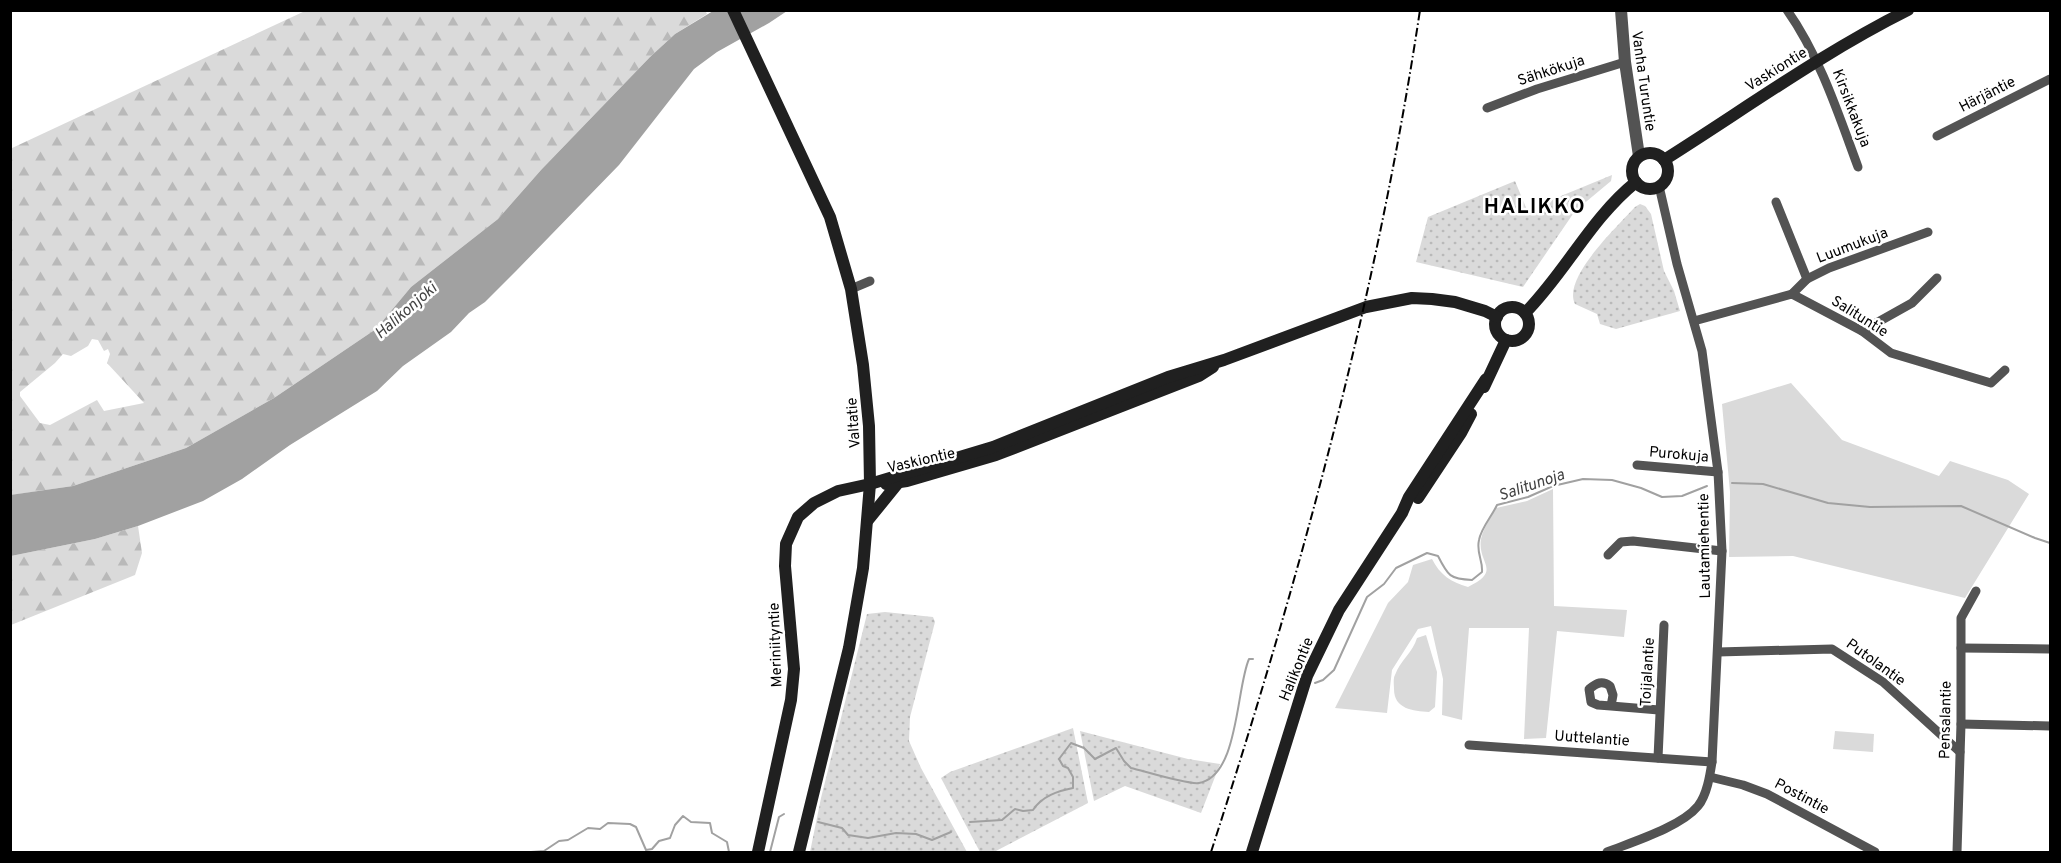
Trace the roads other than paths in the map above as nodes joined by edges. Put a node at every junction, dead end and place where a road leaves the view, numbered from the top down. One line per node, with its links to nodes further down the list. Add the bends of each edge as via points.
1 (733, 10): 20 (main road, Valtatie, via 830,217)
2 (1621, 10): 6 (street, Vanha Turuntie)
3 (1787, 10): 5 (street, Kirsikkakuja)
4 (1908, 10): 5 (main road, Vaskiontie)
5 (1817, 61): 11 (main road, Vaskiontie); 12 (street, Kirsikkakuja)
6 (1624, 62): 8 (street, Sähkökuja); 10 (street, Vanha Turuntie)
7 (2050, 79): 9 (street, Härjäntie)
8 (1487, 108)
9 (1937, 136)
10 (1639, 156): 11 (main road, via 1652,153); 13 (main road, via 1632,168)
11 (1664, 160): 14 (main road, via 1667,173)
12 (1858, 166)
13 (1636, 182): 14 (main road, via 1647,189); 22 (main road, via 1586,235)
14 (1659, 186): 24 (street, Lautamiehentie)
15 (1776, 202): 18 (street)
16 (1928, 232): 18 (street, Luumukuja)
17 (1937, 278): 25 (street, via 1912,303)
18 (1807, 279): 21 (street, Luumukuja)
19 (870, 281): 20 (street)
20 (851, 289): 32 (main road, Valtatie, via 869,426)
21 (1792, 294): 24 (street); 25 (street, Salituntie)
22 (1525, 313): 23 (main road, via 1510,307); 26 (main road, via 1529,323 1526,333 1517,340)
23 (1497, 317): 26 (main road, via 1498,333); 27 (main road, Vaskiontie, via 1455,302 1412,298 1366,307)
24 (1694, 321): 30 (street, Lautamiehentie, via 1708,386)
25 (1862, 331): 28 (street, Salituntie, via 1891,353 1991,383)
26 (1506, 339): 52 (main road, Halikontie, via 1461,433 1416,501 1402,513 1339,610 1307,676)
27 (1224, 360): 31 (main road, Vaskiontie, via 1199,376 1054,434); 32 (main road, Vaskiontie, via 1168,377 993,447)
28 (2005, 370)
29 (1637, 465): 30 (street, Purokuja)
30 (1718, 472): 34 (street, Lautamiehentie)
31 (898, 483): 32 (main road, Vaskiontie); 33 (main road)
32 (870, 484): 33 (main road, Valtatie); 50 (main road, Meriniityntie, via 838,491 814,503 798,517 786,544 794,669 791,700)
33 (868, 520): 51 (main road, Valtatie, via 849,648)
34 (1722, 551): 35 (street, via 1633,541 1621,542); 40 (street, Lautamiehentie)
35 (1608, 555)
36 (1976, 591): 38 (street, Pensalantie, via 1961,618)
37 (1664, 625): 42 (street, Toijalantie)
38 (1961, 648): 39 (street); 43 (street, Pensalantie)
39 (2050, 649)
40 (1718, 652): 46 (street, Putolantie, via 1832,649 1882,682); 48 (street, Lautamiehentie)
41 (1611, 706): 42 (street)
42 (1659, 710): 47 (street, Toijalantie)
43 (1961, 724): 44 (street); 46 (street, Pensalantie)
44 (2050, 726)
45 (1469, 745): 47 (street, Uuttelantie)
46 (1960, 752): 55 (street, Pensalantie)
47 (1658, 758): 48 (street, Uuttelantie)
48 (1712, 762): 49 (street, Lautamiehentie)
49 (1710, 777): 53 (street, Lautamiehentie, via 1699,804 1685,818); 54 (street, Postintie, via 1767,794)
50 (758, 852)
51 (799, 852)
52 (1252, 852)
53 (1607, 852)
54 (1875, 852)
55 (1957, 852)

